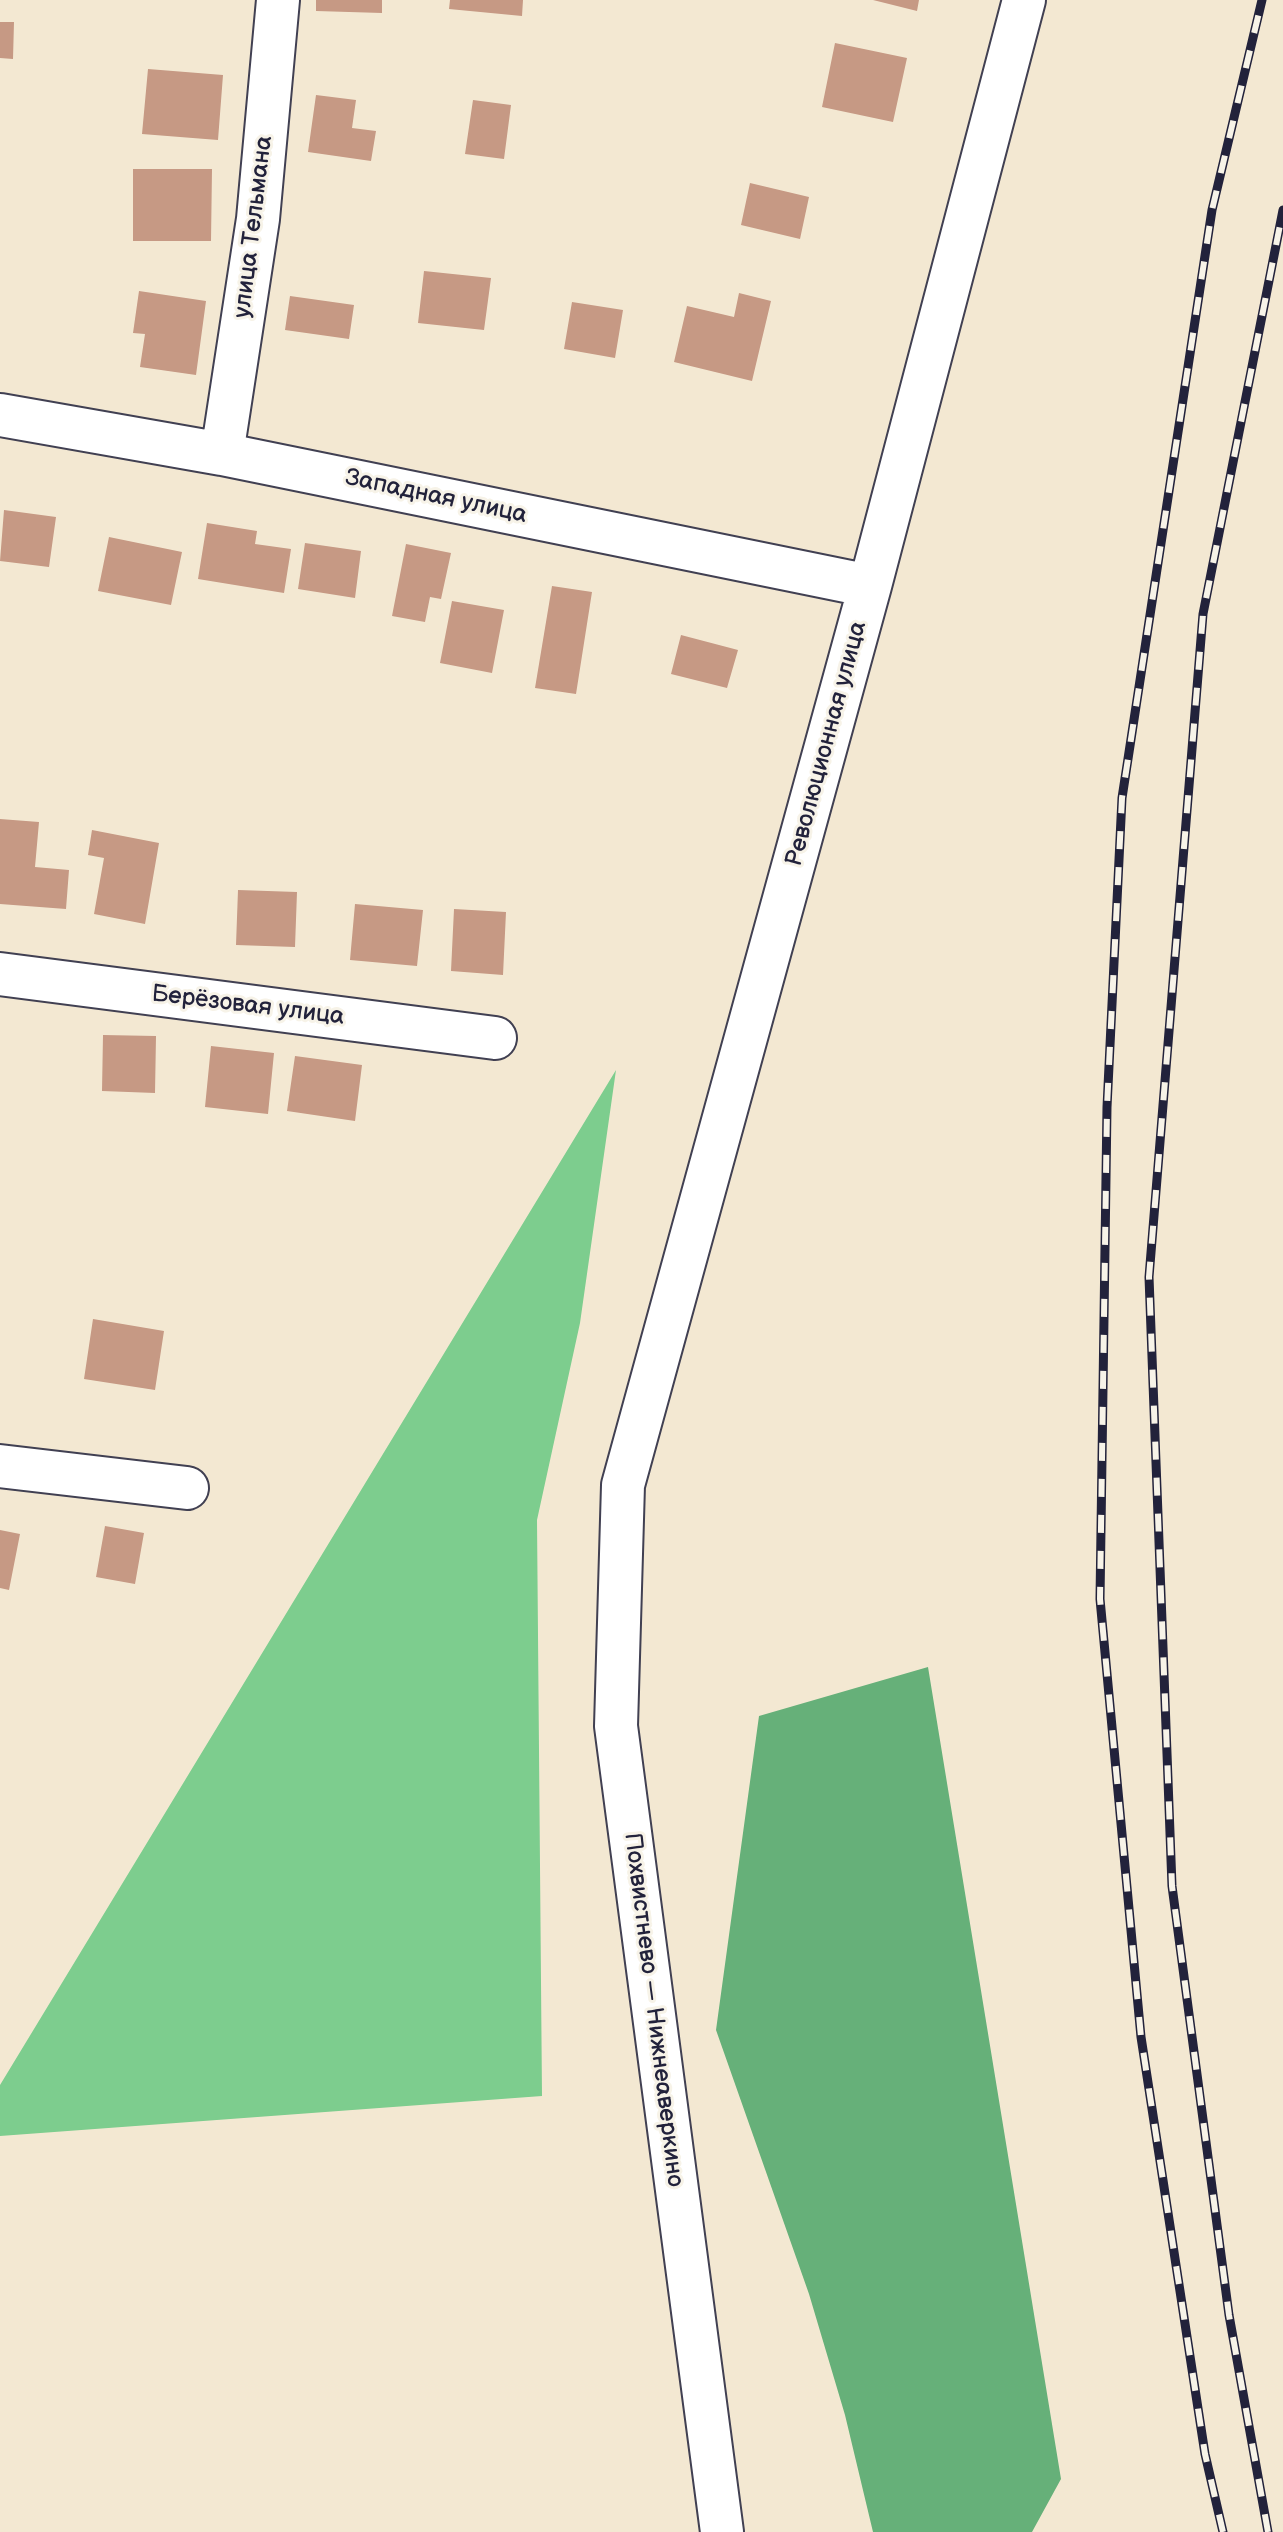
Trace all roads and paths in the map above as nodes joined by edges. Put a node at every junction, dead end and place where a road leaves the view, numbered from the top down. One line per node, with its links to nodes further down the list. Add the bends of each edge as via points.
1 (278, 0): 4 (street, улица Тельмана, via 258,219)
2 (1024, 0): 5 (street, Революционная улица)
3 (0, 415): 4 (street, Западная улица)
4 (222, 454): 5 (street, Западная улица)
5 (870, 586): 9 (street, Революционная улица)
6 (0, 974): 7 (street, Берёзовая улица)
7 (495, 1038)
8 (0, 1466): 10 (street)
9 (623, 1485): 11 (street, Похвистнево — Нижнеаверкино, via 616,1726)
10 (187, 1488)
11 (722, 2532)

